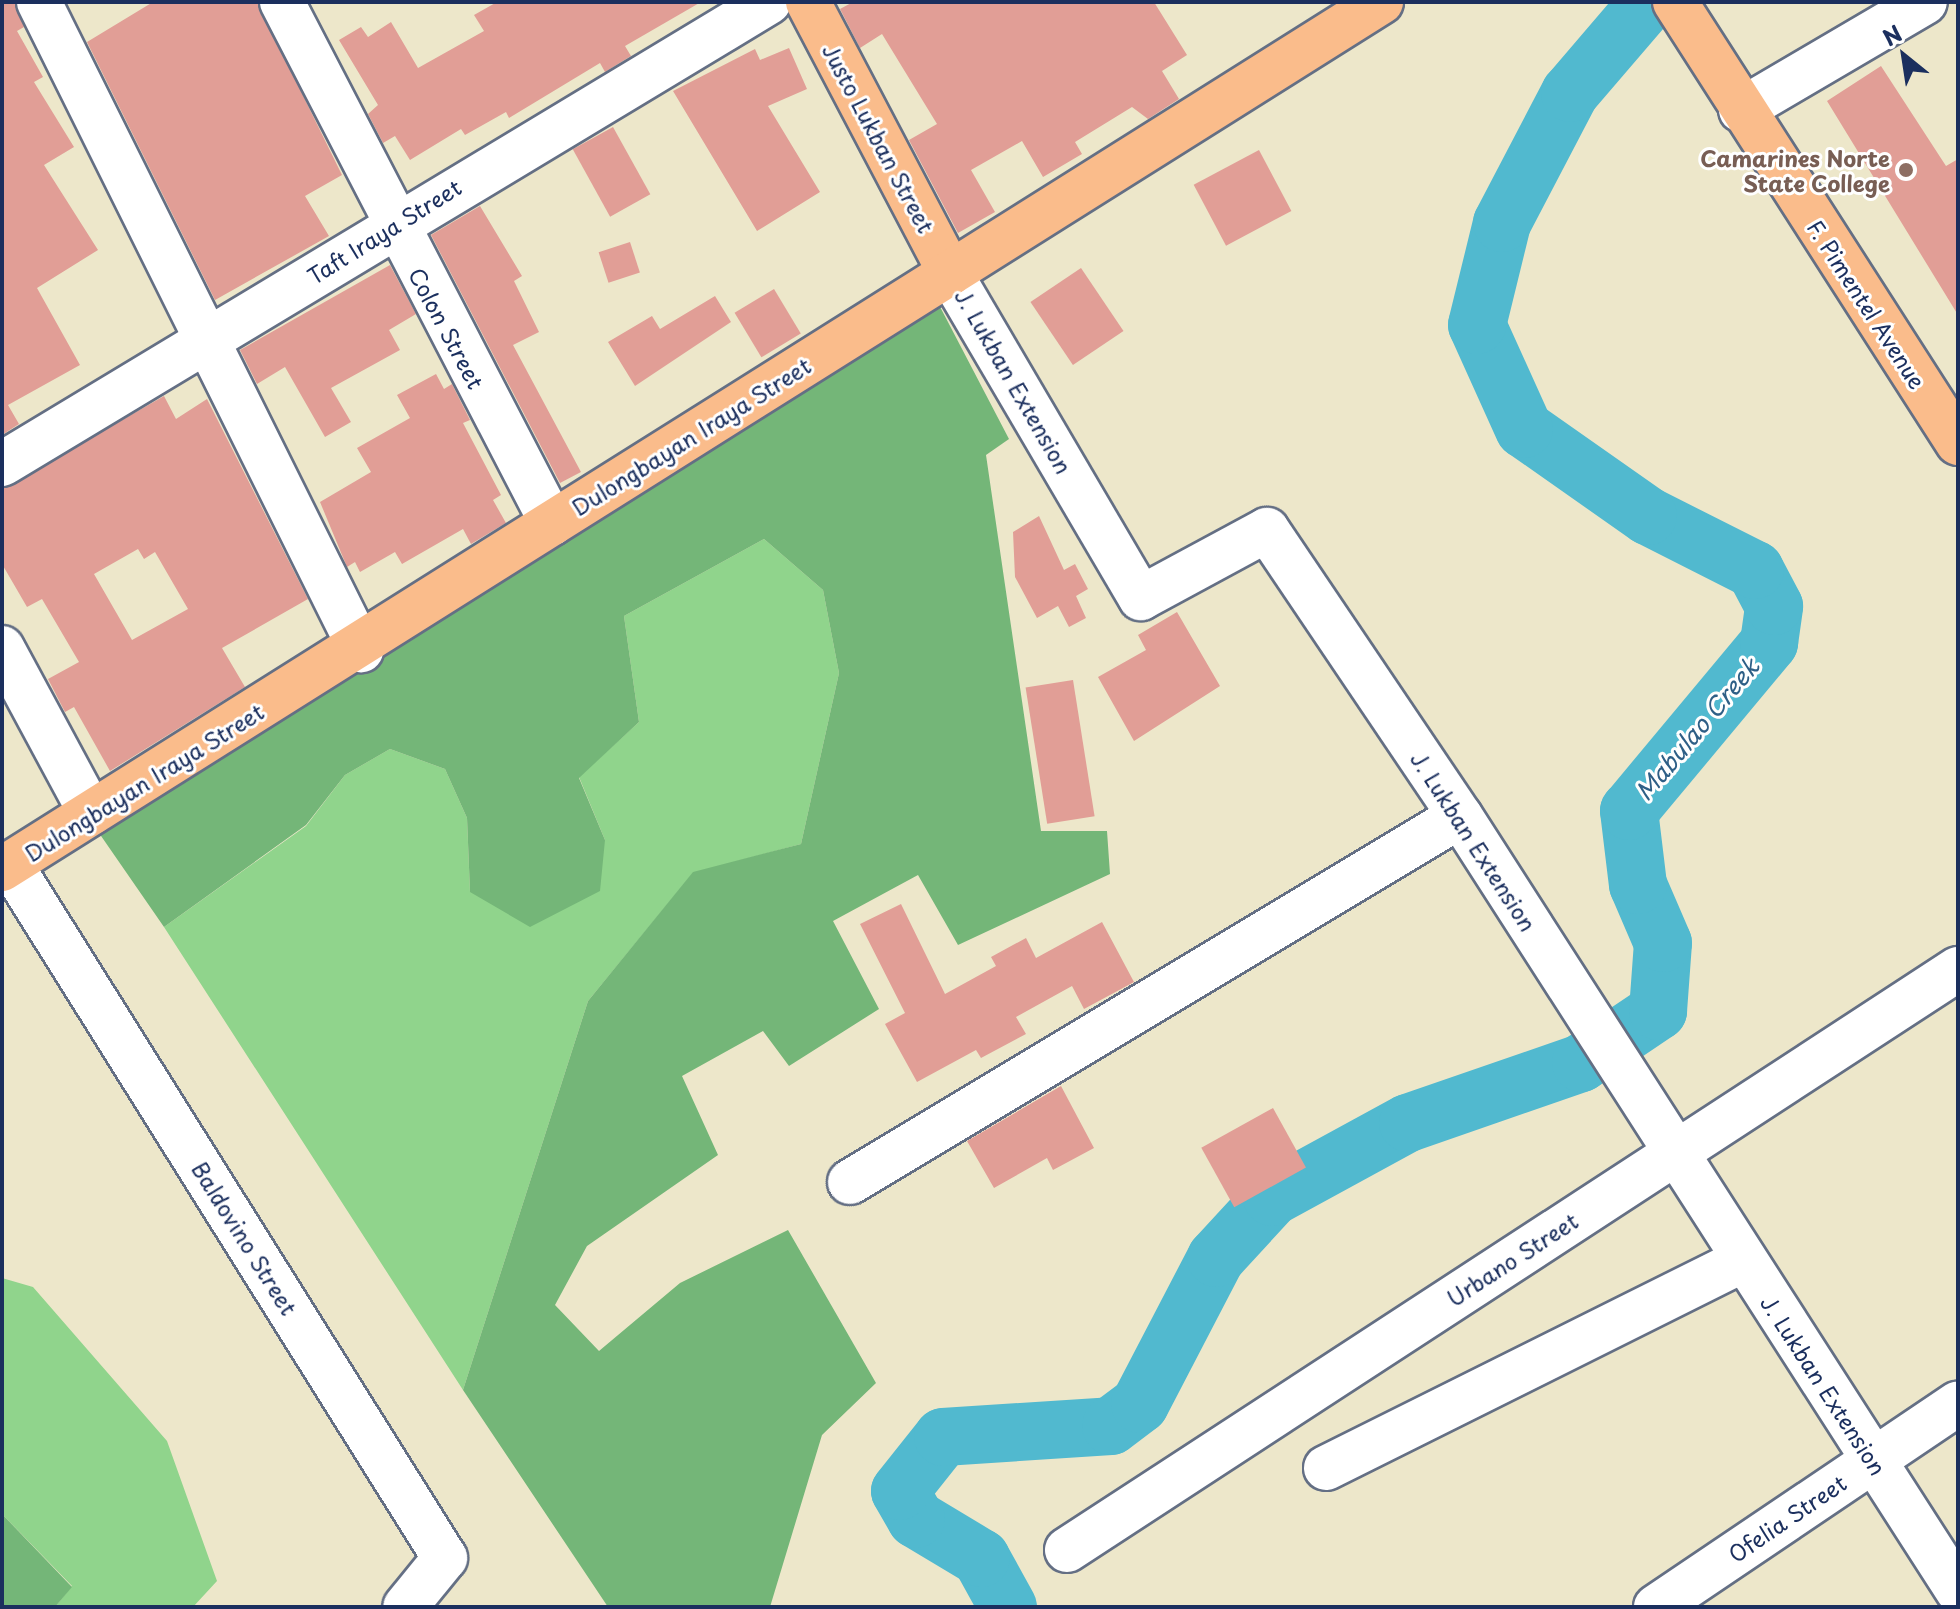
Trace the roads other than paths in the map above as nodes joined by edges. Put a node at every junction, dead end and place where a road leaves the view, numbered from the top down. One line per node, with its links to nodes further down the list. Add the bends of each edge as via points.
1 (39, 2): 11 (street)
2 (282, 2): 9 (street, Colon Street)
3 (769, 2): 9 (street, Taft Iraya Street)
4 (808, 2): 10 (main road, Justo Lukban Street)
5 (1381, 2): 10 (main road, Dulongbayan Iraya Street)
6 (1675, 2): 8 (main road, F. Pimentel Avenue)
7 (1925, 2): 8 (street)
8 (1741, 110): 12 (main road, F. Pimentel Avenue)
9 (391, 225): 11 (street, Taft Iraya Street); 14 (street, Colon Street)
10 (950, 273): 14 (main road, Dulongbayan Iraya Street); 18 (street, J. Lukban Extension, via 1141,598 1267,530)
11 (208, 342): 13 (street, Taft Iraya Street); 16 (street)
12 (1958, 443)
13 (2, 464)
14 (552, 523): 16 (main road, Dulongbayan Iraya Street)
15 (2, 648): 17 (street)
16 (361, 650): 17 (main road, Dulongbayan Iraya Street)
17 (91, 813): 19 (main road, Dulongbayan Iraya Street)
18 (1460, 816): 21 (street, J. Lukban Extension); 22 (street)
19 (6, 867): 29 (street, Baldovino Street, via 445,1558)
20 (1958, 969): 21 (street, Urbano Street)
21 (1674, 1154): 23 (street, J. Lukban Extension); 27 (street, Urbano Street)
22 (850, 1182)
23 (1743, 1260): 25 (street, J. Lukban Extension); 26 (street)
24 (1958, 1403): 25 (street, Ofelia Street)
25 (1872, 1459): 28 (street, J. Lukban Extension); 30 (street, Ofelia Street)
26 (1326, 1468)
27 (1067, 1550)
28 (1958, 1591)
29 (405, 1607)
30 (1656, 1607)

